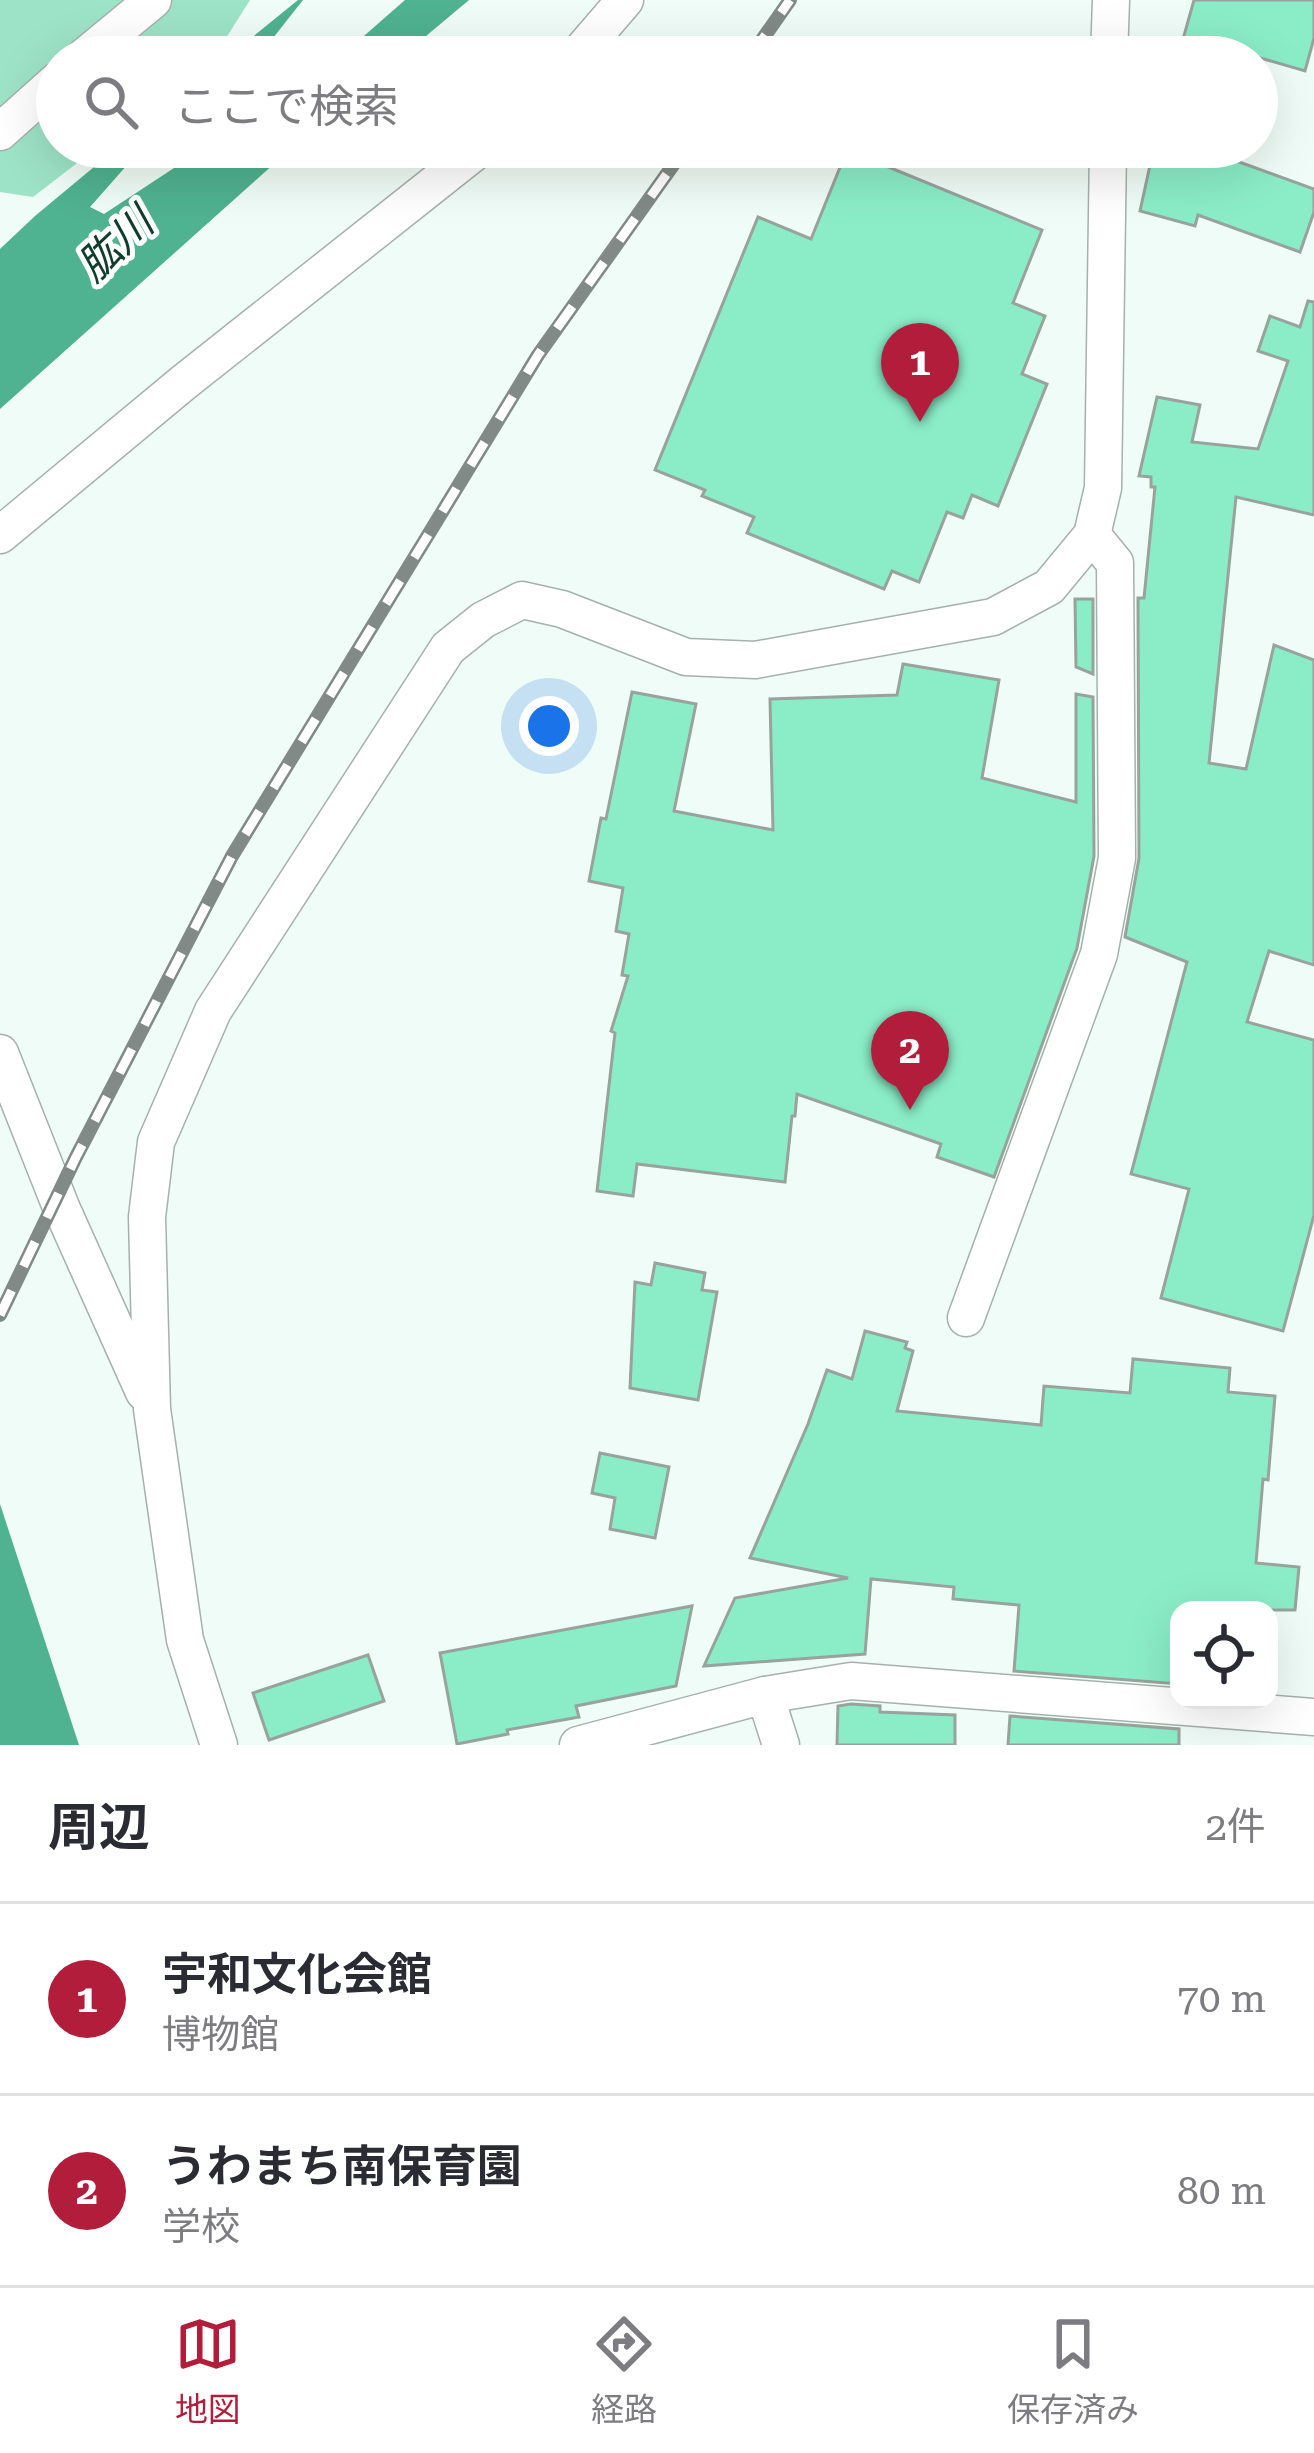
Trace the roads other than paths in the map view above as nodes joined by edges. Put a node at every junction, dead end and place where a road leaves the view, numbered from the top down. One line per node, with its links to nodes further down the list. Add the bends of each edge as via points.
1 (153, 0): 4 (street)
2 (625, 0): 5 (street)
3 (1111, 0): 6 (street)
4 (109, 36)
5 (594, 36)
6 (1110, 36)
7 (36, 100): 8 (street)
8 (0, 132)
9 (454, 168): 12 (street)
10 (1108, 168): 11 (street, via 1103,488)
11 (1092, 535): 14 (street, via 1115,563 1117,859 1099,954); 15 (street, via 1049,587 993,616 755,660 686,657 522,600 448,648 213,1011 156,1142 147,1217)
12 (0, 536)
13 (0, 1053): 15 (street)
14 (966, 1318)
15 (152, 1409): 18 (street, via 185,1640)
16 (765, 1695): 17 (street, via 851,1681); 19 (street); 20 (street)
17 (1314, 1717)
18 (219, 1745)
19 (578, 1745)
20 (781, 1745)

